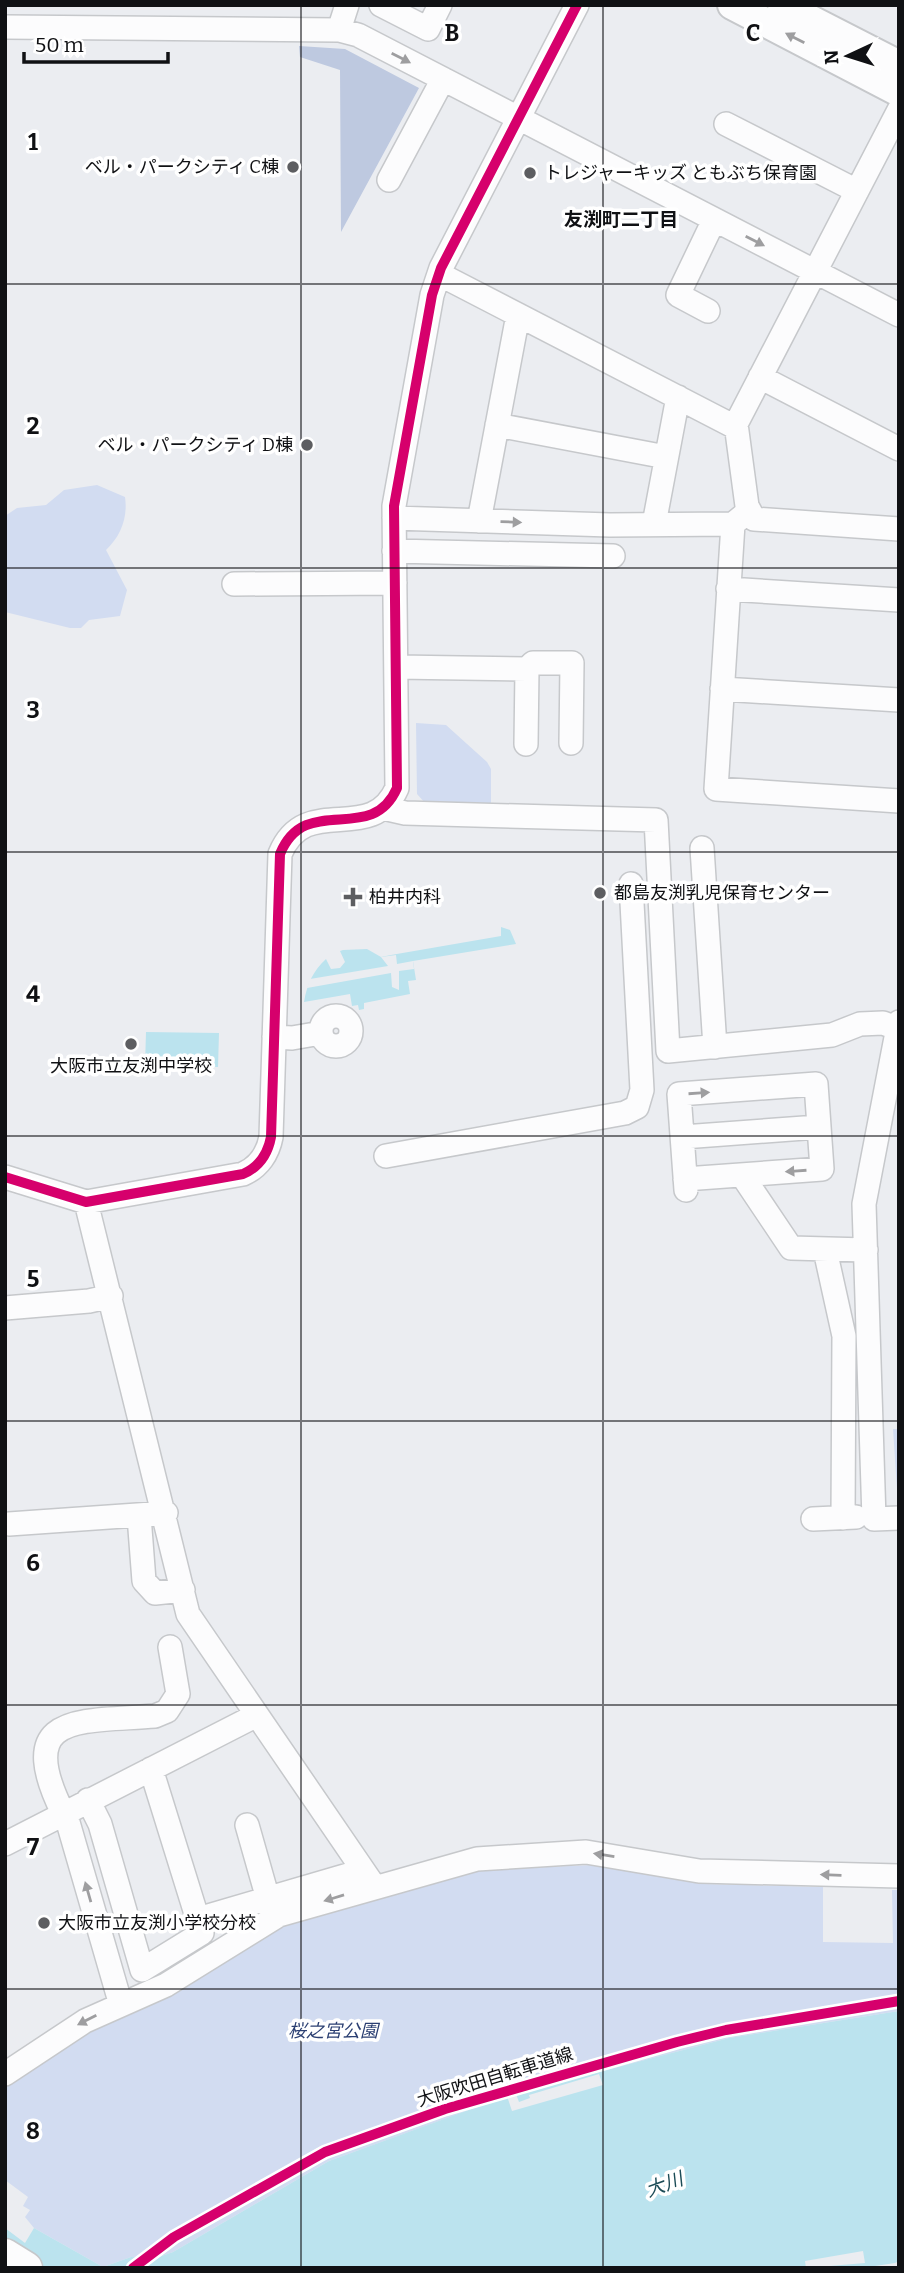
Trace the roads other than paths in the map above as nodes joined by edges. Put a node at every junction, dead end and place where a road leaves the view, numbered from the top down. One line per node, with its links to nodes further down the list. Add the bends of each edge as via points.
1 (347, 5): 8 (street)
2 (381, 5): 3 (street, via 428,29)
3 (440, 5)
4 (577, 5): 13 (street)
5 (732, 5): 11 (main road, one-way to 5)
6 (782, 5): 9 (main road)
7 (5, 27): 8 (street)
8 (339, 30): 10 (street, one-way to 10, via 358,35)
9 (899, 65)
10 (443, 79): 13 (street); 15 (street)
11 (899, 92)
12 (899, 110): 16 (street)
13 (518, 118): 17 (street); 19 (street)
14 (726, 124): 16 (street)
15 (389, 180)
16 (857, 191): 18 (street)
17 (714, 220): 18 (street, one-way to 18); 20 (street, via 678,295)
18 (815, 272): 22 (street); 23 (street)
19 (439, 274): 21 (street); 30 (street)
20 (708, 311)
21 (518, 315): 24 (street); 25 (street)
22 (899, 315)
23 (760, 377): 26 (street); 27 (street)
24 (678, 397): 26 (street); 28 (street)
25 (497, 425): 28 (street); 31 (street)
26 (735, 427): 29 (street)
27 (899, 449)
28 (666, 457): 32 (street)
29 (741, 517): 32 (street); 33 (street); 38 (street)
30 (394, 518): 31 (street); 34 (street)
31 (479, 521): 32 (street, one-way to 32)
32 (654, 524)
33 (899, 529)
34 (394, 551): 35 (street); 36 (street)
35 (613, 556)
36 (395, 583): 37 (street); 40 (street)
37 (233, 584)
38 (729, 589): 39 (street); 42 (street)
39 (899, 600)
40 (397, 667): 41 (street); 47 (street, via 399,778)
41 (527, 669): 44 (street, via 533,663 572,663); 45 (street)
42 (722, 689): 43 (street); 46 (street, via 716,789)
43 (899, 700)
44 (571, 743)
45 (526, 744)
46 (899, 801)
47 (383, 808): 49 (street, via 405,813 656,820); 52 (street, via 363,818 311,822 283,845 278,865)
48 (702, 848): 53 (street)
49 (660, 896): 53 (street, via 668,1051); 56 (street, via 631,891 642,1090 637,1107 625,1113)
50 (898, 1026): 53 (street, via 859,1024 832,1035); 61 (street, via 864,1204)
51 (321, 1033): 52 (street)
52 (274, 1037): 59 (street, via 271,1137 254,1167 235,1176)
53 (715, 1046)
54 (818, 1127): 55 (street); 55 (street, one-way to 54, via 679,1094 816,1084); 57 (street, one-way to 57, via 822,1169)
55 (683, 1138): 57 (street, via 686,1185)
56 (386, 1156)
57 (742, 1175): 60 (street, via 791,1248)
58 (5, 1177): 59 (street)
59 (86, 1202): 62 (street)
60 (825, 1250): 61 (street); 67 (street, via 844,1336)
61 (866, 1250): 66 (street)
62 (111, 1296): 63 (street); 64 (street)
63 (5, 1308)
64 (166, 1513): 65 (street); 71 (street)
65 (139, 1516): 70 (street); 71 (street, via 148,1588 155,1593)
66 (873, 1517): 67 (street); 68 (street)
67 (843, 1518): 69 (street)
68 (899, 1518)
69 (813, 1519)
70 (9, 1524)
71 (183, 1590): 73 (street, via 188,1614)
72 (170, 1647): 76 (street, via 178,1694 167,1711 155,1717 68,1724 50,1739 44,1763)
73 (257, 1715): 74 (street); 81 (street)
74 (151, 1769): 75 (street); 83 (street)
75 (88, 1800): 76 (street); 83 (street, via 100,1824 142,1970 202,1933)
76 (64, 1812): 78 (street); 84 (street, one-way to 76)
77 (247, 1825): 82 (street)
78 (5, 1844)
79 (348, 1875): 82 (street)
80 (899, 1876): 81 (street, one-way to 81, via 699,1871 586,1852 492,1856)
81 (374, 1886): 84 (street, one-way to 84, via 279,1915 166,1985)
82 (268, 1899): 83 (street)
83 (198, 1919)
84 (121, 2005): 85 (street, one-way to 85, via 85,2021)
85 (5, 2074)
86 (5, 2255): 87 (highway)
87 (26, 2268)

